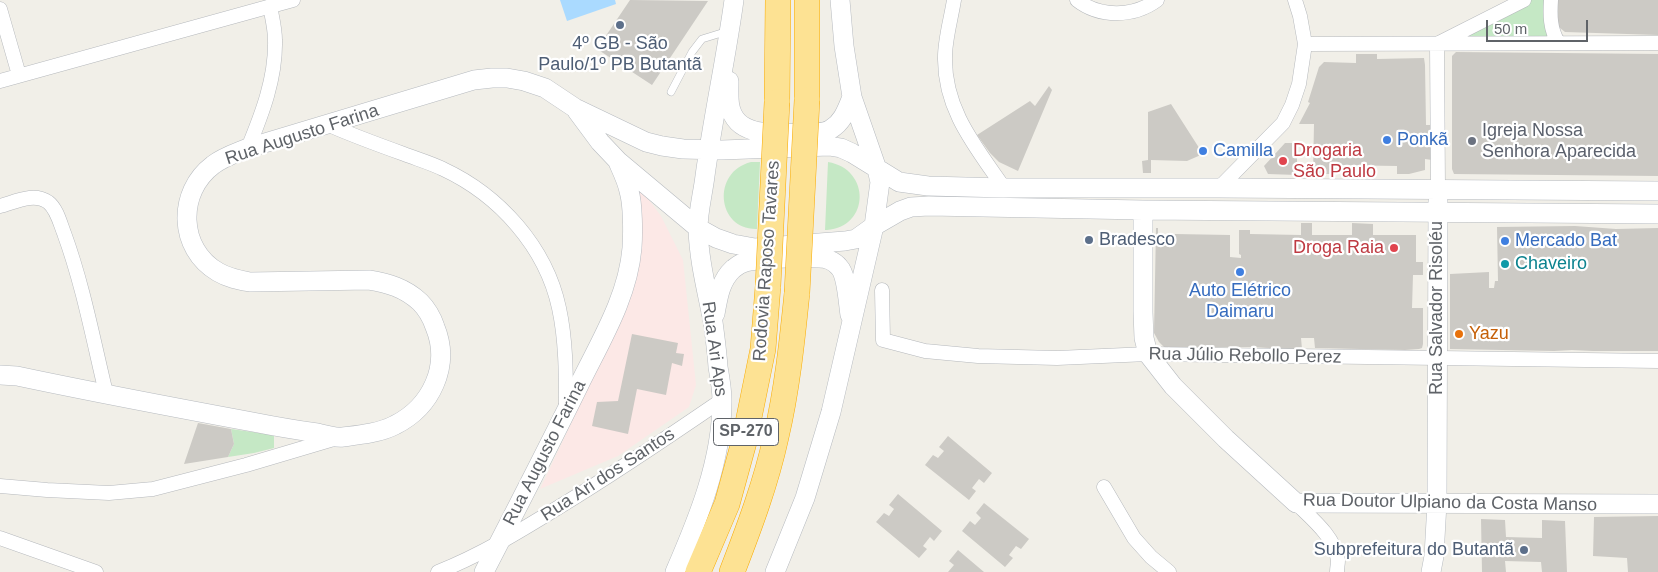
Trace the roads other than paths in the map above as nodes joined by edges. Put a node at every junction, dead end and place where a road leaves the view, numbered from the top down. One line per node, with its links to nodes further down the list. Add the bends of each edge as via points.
1 (293, 0): 12 (street)
2 (734, 0): 14 (main road)
3 (778, 0): 61 (highway, Rodovia Raposo Tavares / SP-270, bridge, via 777,102 763,349 744,442 727,504)
4 (807, 0): 62 (highway, Rodovia Raposo Tavares / SP-270, bridge, via 807,100 790,364 776,438 752,520)
5 (840, 0): 22 (main road)
6 (954, 0): 29 (street, via 945,56 950,98 968,135)
7 (1077, 0): 8 (street, via 1085,7 1105,13 1146,8)
8 (1157, 0)
9 (1295, 0): 17 (street)
10 (1524, 0): 18 (street)
11 (1551, 0): 15 (street, via 1550,15)
12 (270, 6): 19 (street); 25 (street, via 276,38 275,60 259,123)
13 (0, 9): 19 (street)
14 (730, 33): 21 (lane, via 702,40); 22 (main road, via 728,102 731,113 743,126 755,131 814,134 829,131 844,117); 26 (main road, Rua Ari Aps)
15 (1558, 42): 16 (street); 18 (street)
16 (1658, 43)
17 (1305, 44): 18 (street); 30 (street, via 1299,84 1283,123)
18 (1437, 44): 31 (street, Rua Salvador Risoléu)
19 (19, 75): 20 (street)
20 (0, 81)
21 (671, 92)
22 (852, 97): 28 (main road)
23 (575, 108): 24 (main road, Rua Augusto Farina, via 545,88 524,81 492,78 460,83); 26 (main road, Rua Augusto Farina, via 646,142 683,149); 27 (main road, Rua Augusto Farina)
24 (330, 125): 25 (main road, Rua Augusto Farina); 48 (street, via 442,168 483,192 518,226 536,250 550,278 559,307 566,365)
25 (248, 148): 49 (main road, Rua Augusto Farina, via 213,165 192,190 186,207 186,224 201,259 217,272 250,282 348,279 387,283 403,289 420,302 431,316 439,337 442,353 437,380 432,392 420,405 394,426)
26 (708, 149): 28 (main road, Rua Augusto Farina, via 829,146 852,153); 38 (main road, Rua Ari Aps)
27 (618, 161): 38 (main road, Rua Augusto Farina); 48 (main road, Rua Augusto Farina, via 629,191 632,248 628,273 613,316)
28 (877, 169): 29 (main road, Rua Augusto Farina, via 899,182 917,185); 37 (main road, via 880,182)
29 (1004, 188): 30 (main road, Rua Augusto Farina)
30 (1219, 188): 31 (main road, Rua Augusto Farina)
31 (1438, 190): 32 (main road, Rua Augusto Farina); 35 (main road, Rua Salvador Risoléu)
32 (1658, 192)
33 (0, 206): 46 (street, via 38,198 48,202 56,212 76,266)
34 (1143, 210): 35 (main road, Rua Augusto Farina); 37 (main road, Rua Augusto Farina, via 929,206 900,211); 42 (main road, Rua Doutor Ulpiano da Costa Manso, via 1143,312)
35 (1438, 212): 36 (main road, Rua Augusto Farina); 43 (main road, Rua Salvador Risoléu)
36 (1658, 214)
37 (874, 226): 38 (main road, Rua Augusto Farina, via 856,239 755,248 716,238); 41 (main road)
38 (698, 228): 40 (main road, Rua Ari Aps, via 701,267)
39 (882, 290): 42 (street, Rua Júlio Rebollo Perez, via 883,340 925,352 1057,358)
40 (713, 323): 41 (main road, via 724,280 742,263 820,258 832,261 843,273); 47 (main road, Rua Ari Aps)
41 (852, 326): 63 (main road, via 816,464)
42 (1148, 354): 43 (street, Rua Júlio Rebollo Perez); 52 (main road, Rua Doutor Ulpiano da Costa Manso, via 1226,439)
43 (1437, 358): 44 (street, Rua Júlio Rebollo Perez); 53 (main road, Rua Salvador Risoléu)
44 (1658, 361)
45 (0, 375): 46 (main road, Rua Augusto Farina)
46 (106, 393): 49 (main road, Rua Augusto Farina)
47 (722, 400): 56 (street, Rua Ari dos Santos, via 614,474); 60 (main road, Rua Ari Aps, via 721,425 705,496)
48 (566, 410): 56 (main road, Rua Augusto Farina)
49 (341, 437): 50 (street, via 153,489 109,493)
50 (0, 486)
51 (1104, 487): 64 (street, via 1134,538)
52 (1296, 503): 53 (main road, Rua Doutor Ulpiano da Costa Manso); 65 (street, via 1324,531 1334,547)
53 (1437, 503): 54 (main road, Rua Doutor Ulpiano da Costa Manso); 66 (main road, Rua Salvador Risoléu)
54 (1658, 504)
55 (0, 538): 57 (street)
56 (498, 544): 58 (street, Rua Ari dos Santos); 59 (main road, Rua Augusto Farina)
57 (96, 572)
58 (438, 572)
59 (484, 572)
60 (675, 572)
61 (698, 572)
62 (732, 572)
63 (775, 572)
64 (1168, 572)
65 (1337, 572)
66 (1431, 572)

